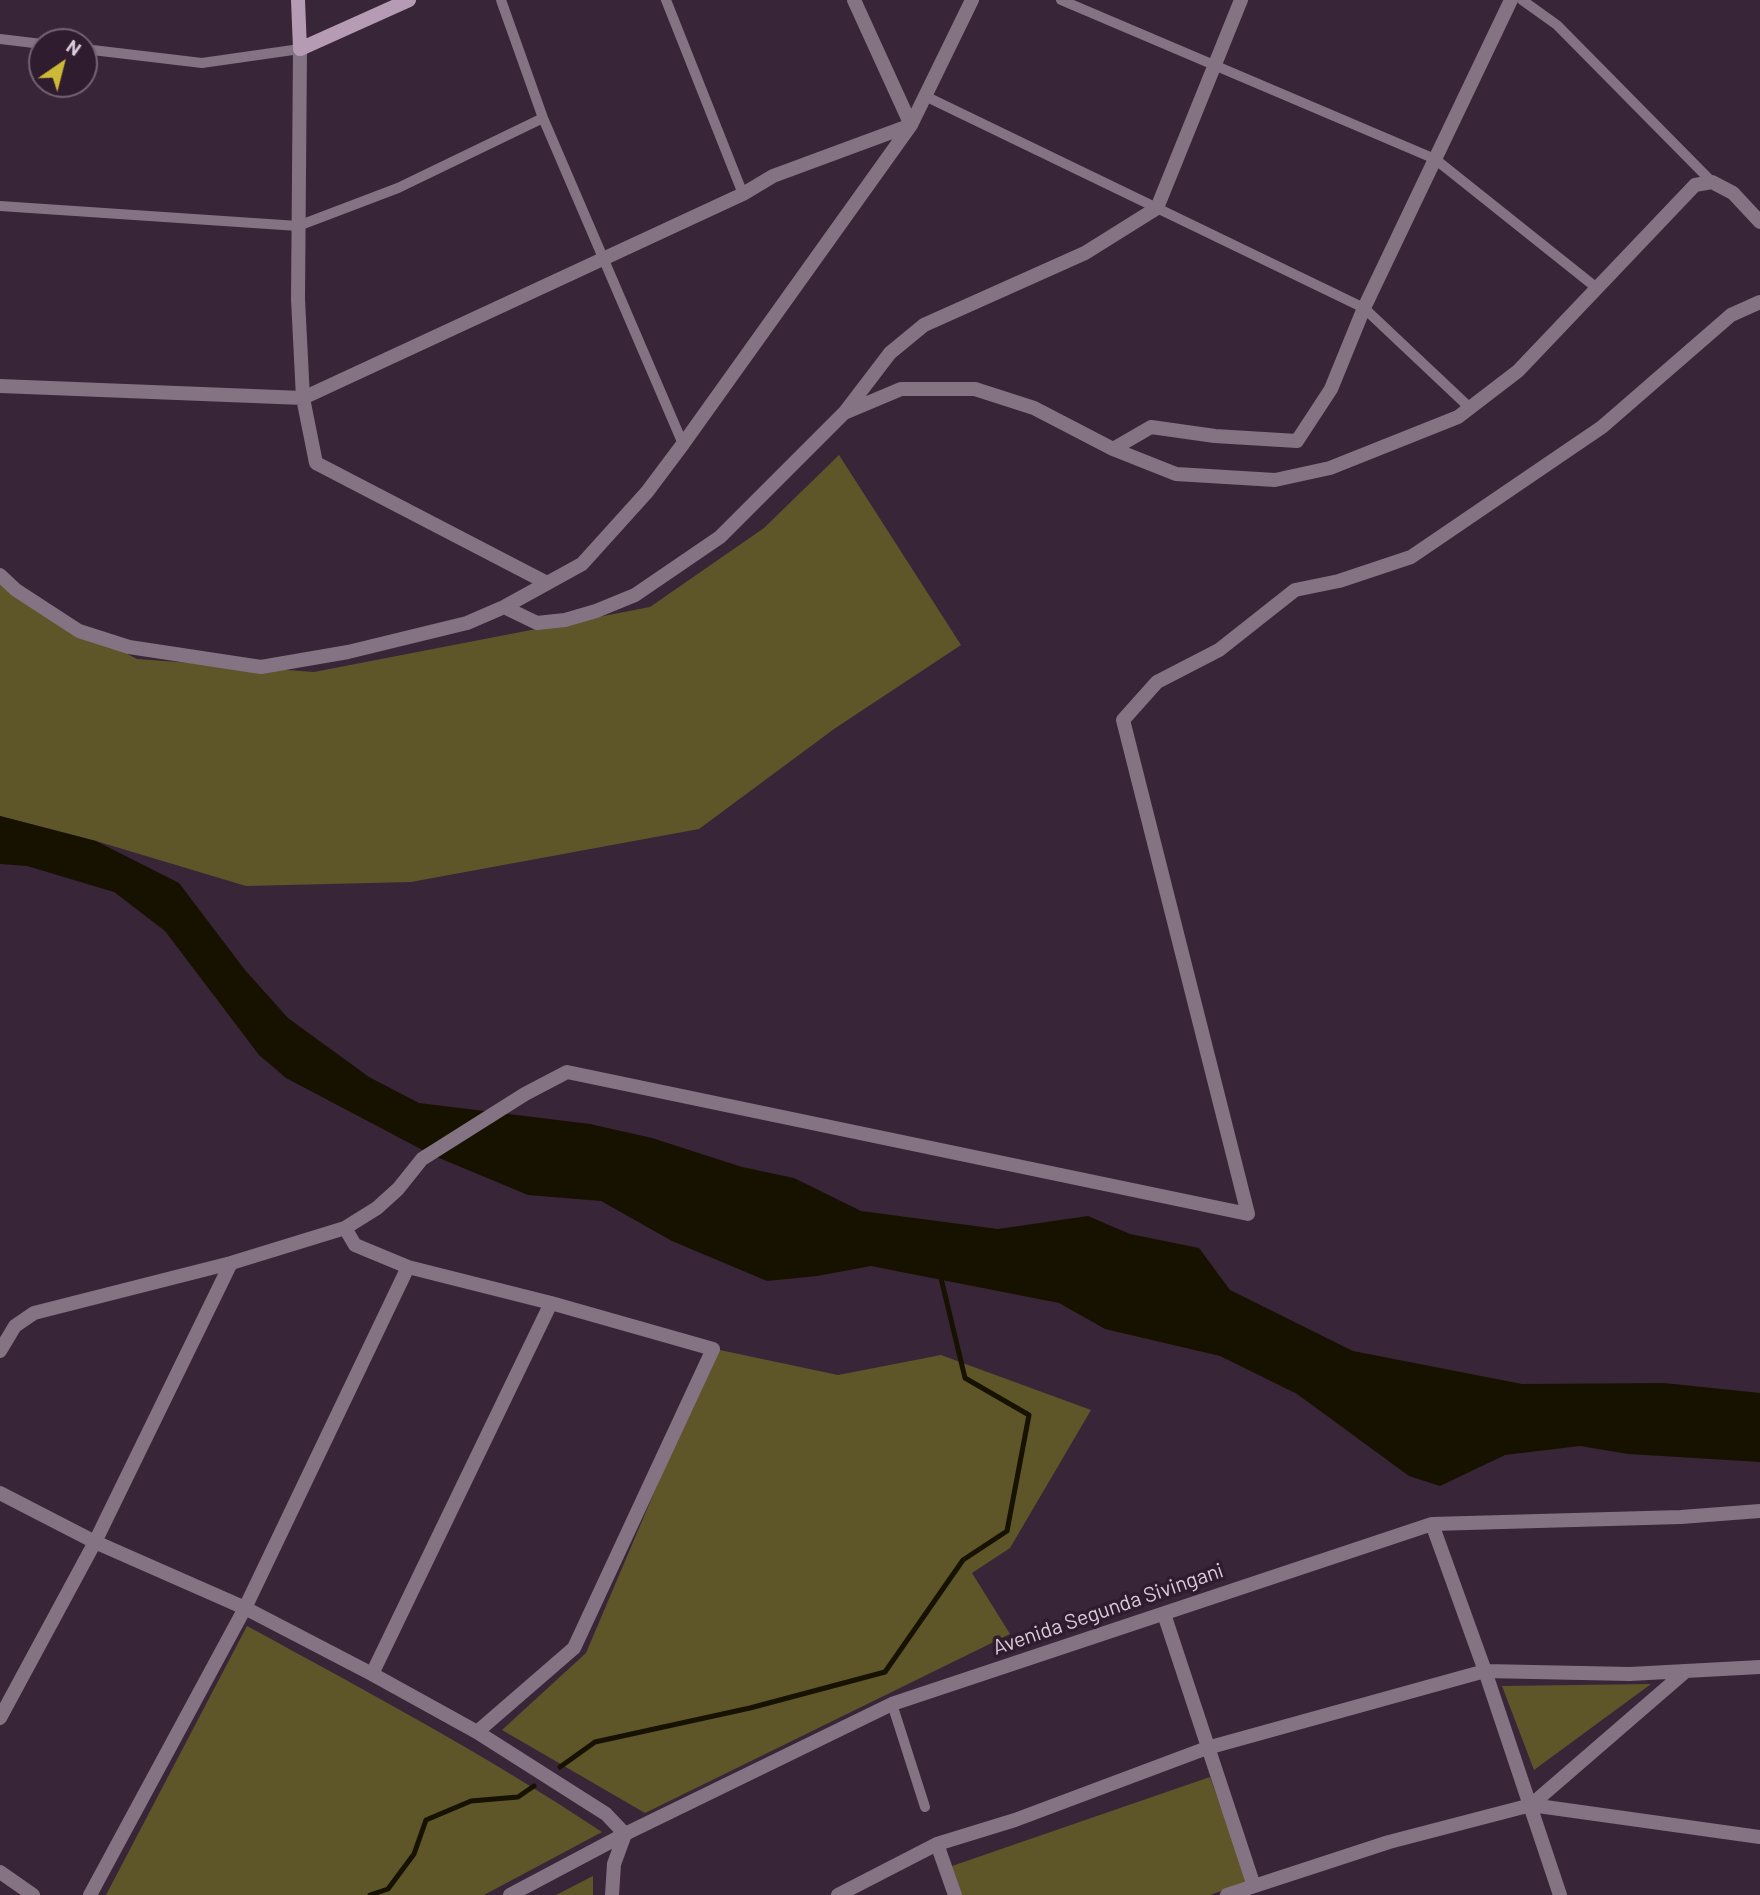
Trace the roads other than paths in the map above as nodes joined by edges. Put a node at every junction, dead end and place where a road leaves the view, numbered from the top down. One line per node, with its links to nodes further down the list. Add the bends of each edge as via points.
1 (298, 0): 13 (street)
2 (409, 0): 13 (street)
3 (501, 0): 17 (lane)
4 (666, 0): 21 (lane)
5 (854, 0): 18 (street)
6 (972, 0): 16 (street)
7 (1061, 0): 15 (lane)
8 (1241, 0): 15 (street)
9 (1511, 0): 19 (street)
10 (1522, 0): 20 (lane, via 1557,25)
11 (0, 39): 12 (lane)
12 (28, 42)
13 (300, 49): 14 (lane, via 202,63); 25 (street)
14 (98, 51)
15 (1214, 65): 19 (lane); 23 (street)
16 (925, 96): 18 (street); 23 (lane)
17 (543, 118): 25 (lane, via 398,188); 26 (lane)
18 (911, 125): 21 (street, via 772,176); 34 (street)
19 (1436, 159): 27 (lane); 29 (street)
20 (1712, 182): 24 (street, via 1732,194); 27 (street, via 1695,186)
21 (743, 194): 26 (street)
22 (0, 206): 25 (lane)
23 (1157, 208): 29 (lane); 33 (street, via 1085,253 924,325 890,354)
24 (1760, 222)
25 (298, 226): 31 (street)
26 (602, 260): 31 (street); 34 (lane)
27 (1598, 289): 32 (street, via 1518,372)
28 (1760, 302): 39 (street, via 1731,315 1602,427 1411,556 1339,581 1295,590 1219,650 1157,682 1123,720 1248,1214 567,1072 422,1159 377,1208)
29 (1364, 308): 32 (lane); 35 (street, via 1331,389 1297,441 1151,427)
30 (0, 386): 31 (street)
31 (303, 398): 37 (street, via 316,463)
32 (1470, 408): 35 (street, via 1458,417 1330,468 1275,480 1176,474)
33 (844, 413): 35 (street, via 901,389 975,388 1034,408); 38 (street, via 720,537 635,595 565,620 537,623)
34 (683, 443): 37 (street, via 582,564)
35 (1113, 449)
36 (0, 575): 38 (street, via 79,631 129,647 261,667 415,637)
37 (547, 583): 38 (street)
38 (504, 607)
39 (345, 1228): 40 (street); 41 (street, via 355,1245)
40 (231, 1263): 43 (street, via 34,1313 15,1326); 47 (street)
41 (408, 1267): 42 (street); 48 (street)
42 (551, 1303): 53 (street); 56 (street, via 713,1349 574,1648)
43 (0, 1352)
44 (0, 1493): 47 (street)
45 (1760, 1511): 46 (street, Avenida Segunda Sivingani)
46 (1432, 1524): 49 (street, Avenida Segunda Sivingani); 51 (street)
47 (95, 1542): 48 (street); 55 (street)
48 (245, 1608): 53 (street); 66 (street)
49 (1164, 1614): 54 (street, Avenida Segunda Sivingani); 57 (street)
50 (1760, 1667): 52 (street)
51 (1485, 1671): 52 (street); 57 (street); 58 (street)
52 (1686, 1671): 58 (street)
53 (372, 1674): 56 (street)
54 (892, 1704): 59 (lane); 60 (street, Avenida Segunda Sivingani)
55 (0, 1718)
56 (477, 1732): 60 (street, via 606,1814)
57 (1207, 1748): 62 (street, via 1015,1820); 64 (street)
58 (1531, 1805): 61 (street); 64 (street, via 1389,1842); 72 (street)
59 (925, 1807)
60 (625, 1833): 67 (street, Avenida Segunda Sivingani); 68 (street, via 614,1864)
61 (1760, 1837)
62 (937, 1843): 69 (street); 70 (street)
63 (0, 1872): 65 (street)
64 (1248, 1891): 71 (street)
65 (33, 1895)
66 (90, 1895)
67 (510, 1895)
68 (612, 1895)
69 (838, 1895)
70 (955, 1895)
71 (1227, 1895)
72 (1560, 1895)

